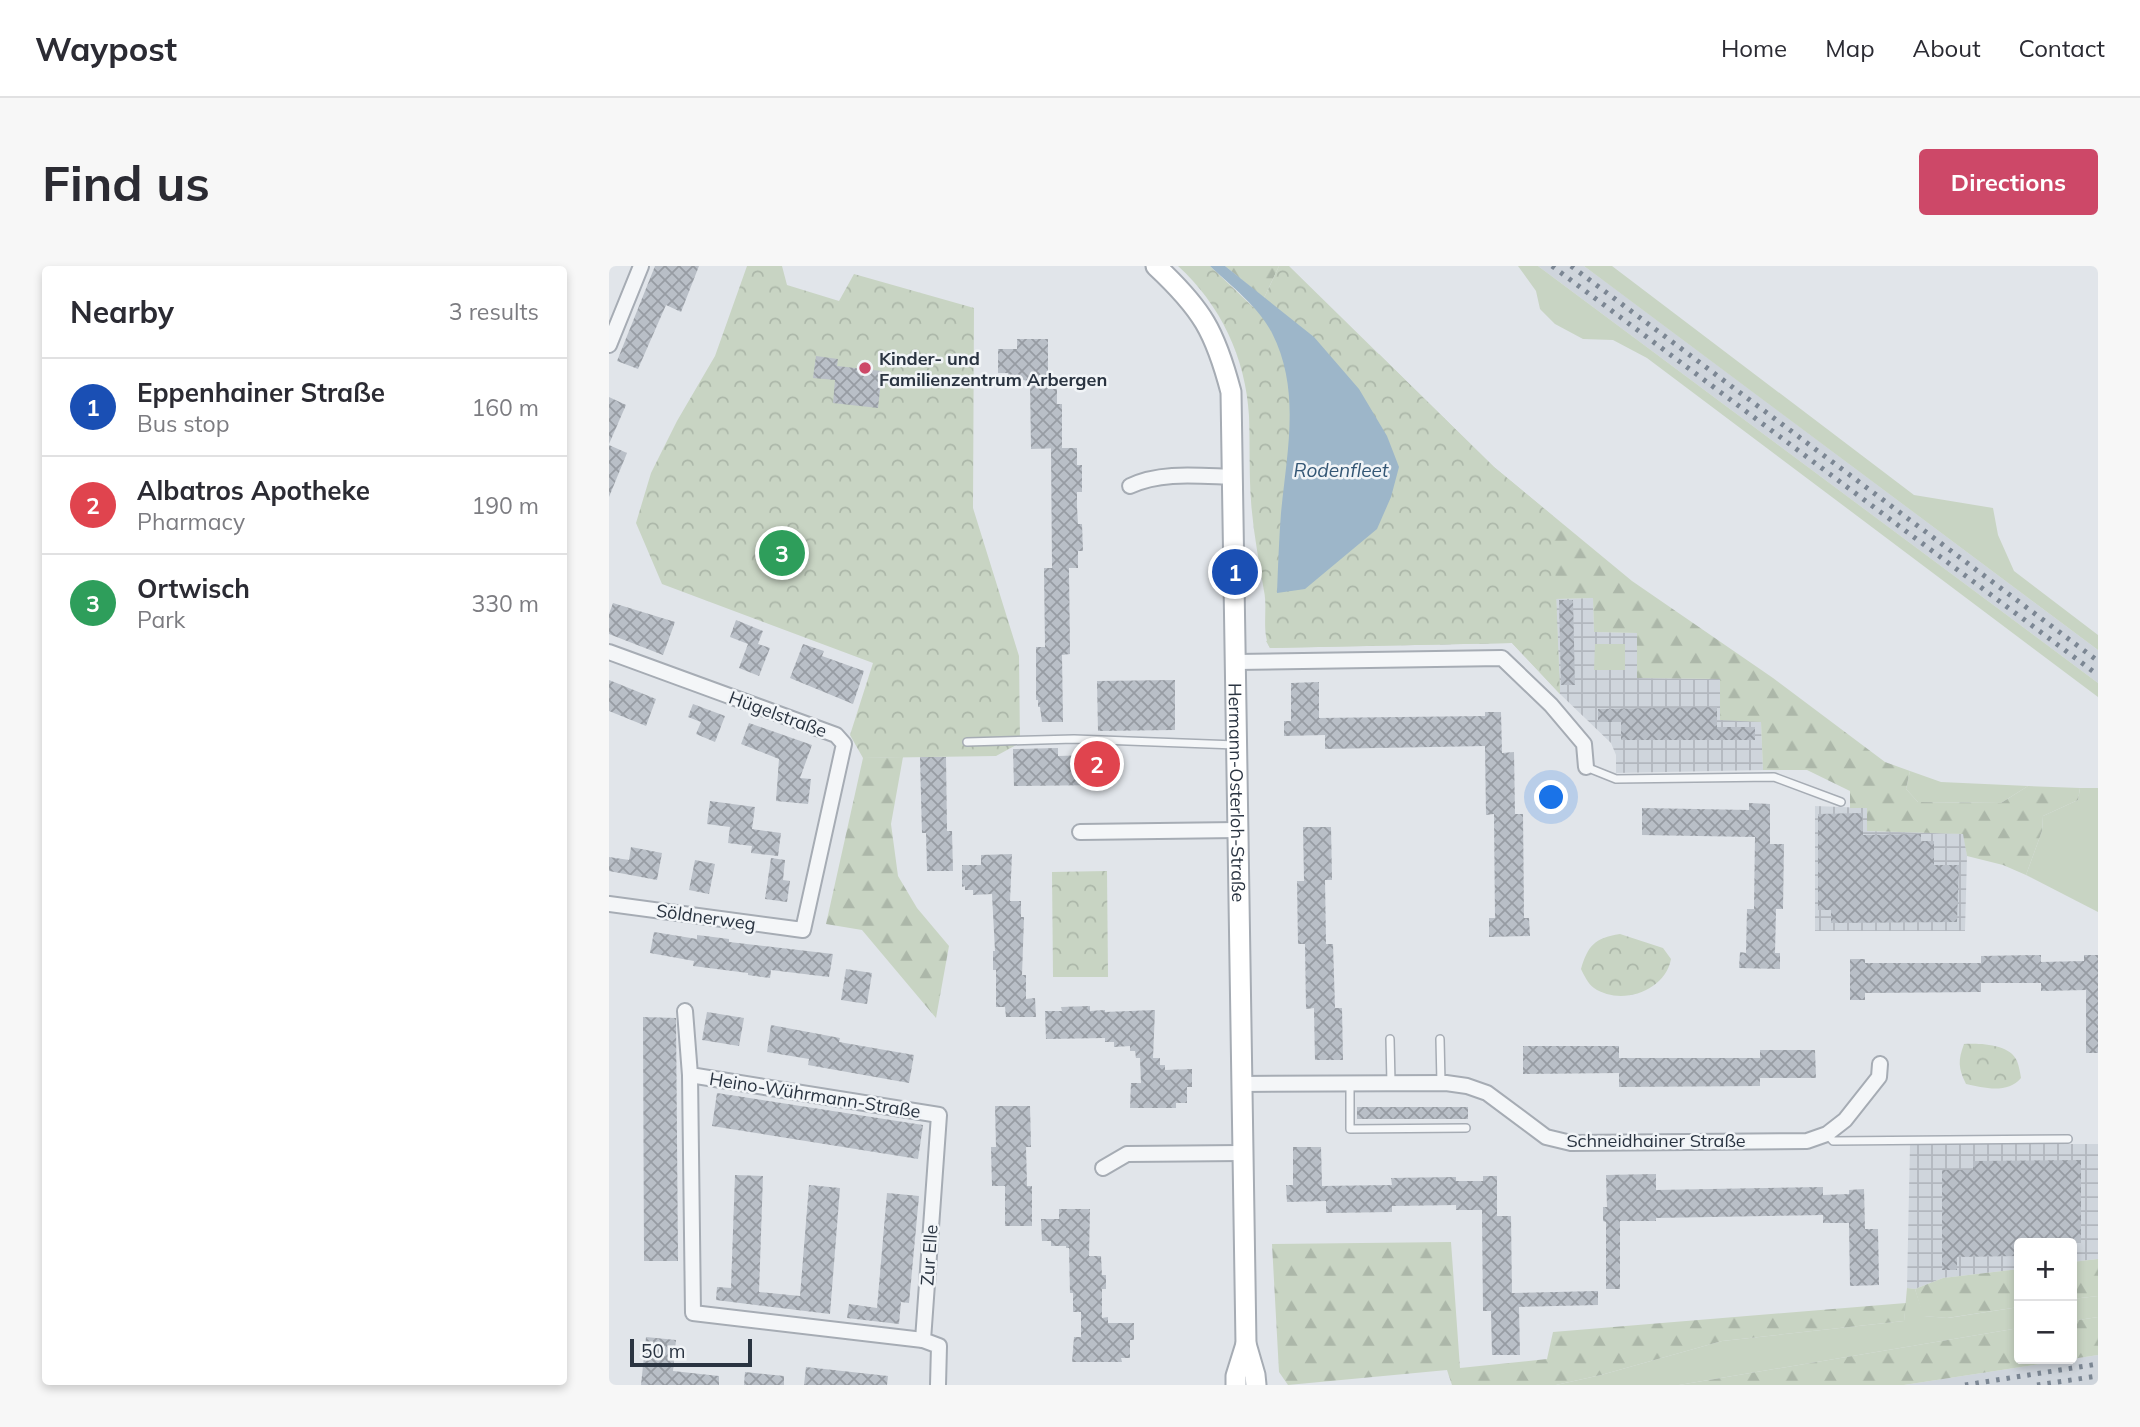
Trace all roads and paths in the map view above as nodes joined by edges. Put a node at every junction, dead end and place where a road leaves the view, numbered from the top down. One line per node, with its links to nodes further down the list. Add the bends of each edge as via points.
1 (641, 266): 3 (street)
2 (1156, 266): 4 (street, Hermann-Osterloh-Straße, via 1201,313 1220,351 1231,392)
3 (609, 345)
4 (1234, 477): 5 (street, via 1185,475); 7 (street, Hermann-Osterloh-Straße)
5 (1130, 486)
6 (609, 652): 15 (street, Hügelstraße, via 836,735 843,744)
7 (1236, 662): 9 (street, Hermann-Osterloh-Straße); 10 (street, via 1502,658 1584,744)
8 (967, 742): 9 (lane, via 1074,739)
9 (1237, 745): 12 (street, Hermann-Osterloh-Straße)
10 (1586, 767): 11 (lane, via 1616,779 1774,777)
11 (1841, 802)
12 (1237, 831): 13 (street); 24 (street, Hermann-Osterloh-Straße)
13 (1080, 832)
14 (609, 904): 15 (street, Söldnerweg)
15 (803, 930)
16 (685, 1010): 20 (street, Heino-Wührmann-Straße)
17 (1391, 1040): 22 (lane)
18 (1440, 1040): 23 (lane)
19 (1880, 1064): 27 (street, via 1879,1077 1863,1100)
20 (690, 1075): 25 (street, Heino-Wührmann-Straße); 31 (street, Heino-Wührmann-Straße, via 693,1313)
21 (1350, 1083): 22 (street, Schneidhainer Straße); 24 (street, Schneidhainer Straße); 26 (lane, via 1350,1129)
22 (1391, 1083): 23 (street, Schneidhainer Straße)
23 (1441, 1083): 27 (street, Schneidhainer Straße, via 1487,1093 1546,1137 1571,1143 1807,1141)
24 (1241, 1084): 29 (street, Hermann-Osterloh-Straße)
25 (939, 1115): 31 (street, Zur Elle)
26 (1466, 1128)
27 (1827, 1135): 28 (lane, via 1833,1141)
28 (2068, 1139)
29 (1241, 1153): 30 (street, via 1127,1154); 32 (street, Hermann-Osterloh-Straße)
30 (1103, 1168)
31 (922, 1340): 33 (street, via 939,1346)
32 (1246, 1344): 34 (street, Hermann-Osterloh-Straße); 35 (street, Hermann-Osterloh-Straße)
33 (938, 1385)
34 (1236, 1385)
35 (1256, 1385)

